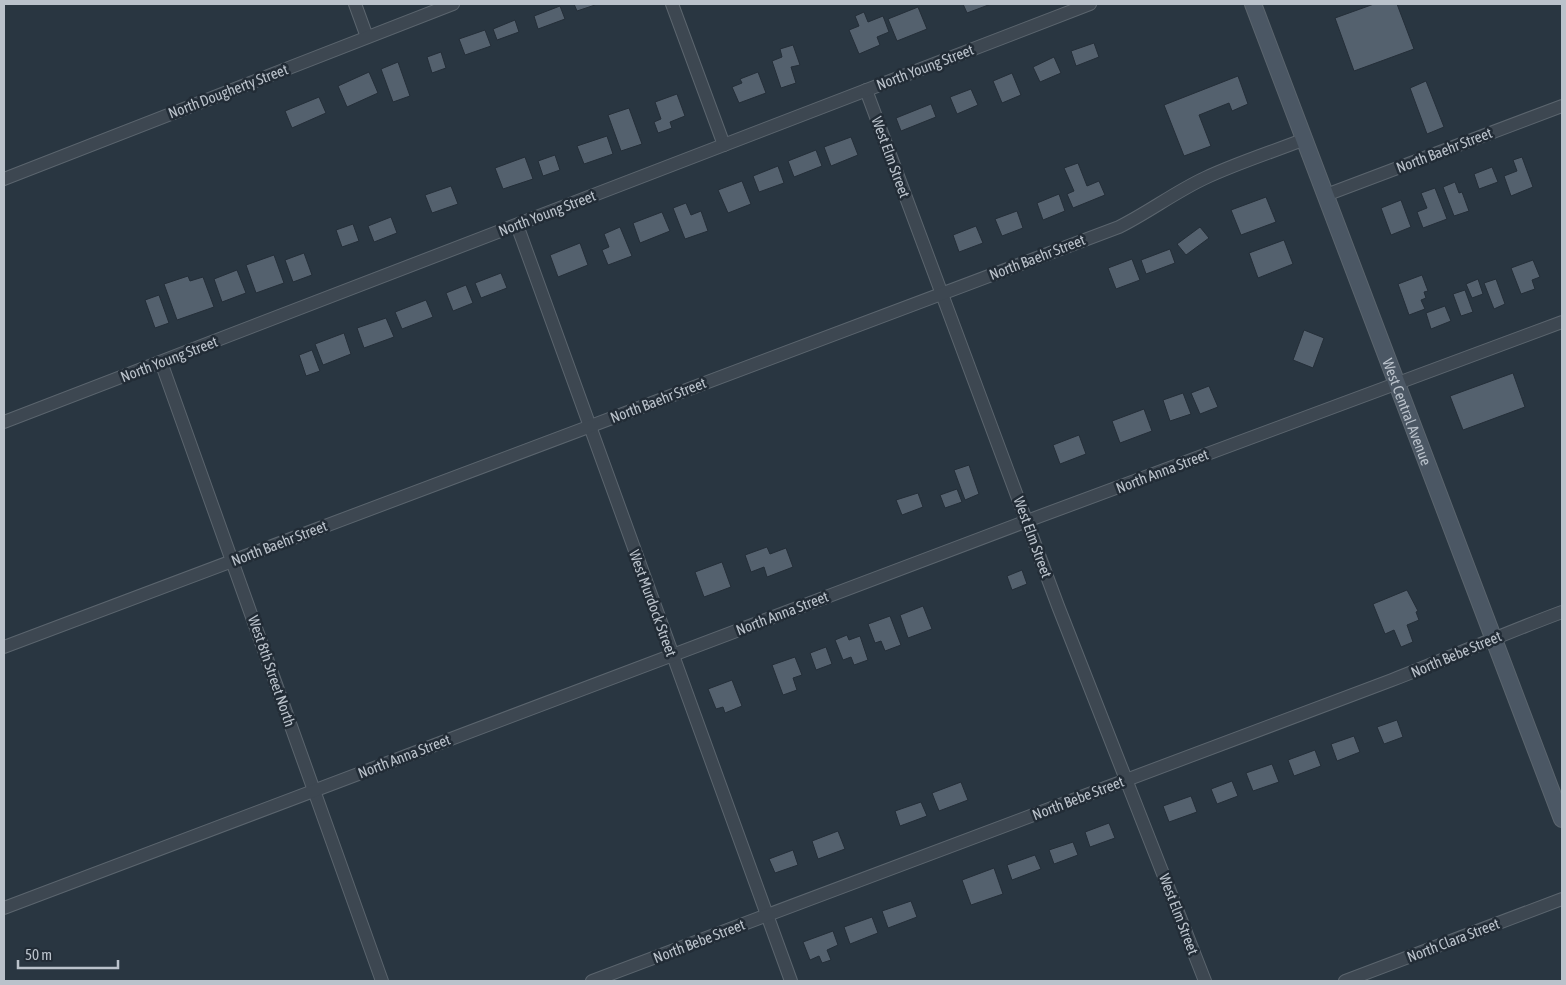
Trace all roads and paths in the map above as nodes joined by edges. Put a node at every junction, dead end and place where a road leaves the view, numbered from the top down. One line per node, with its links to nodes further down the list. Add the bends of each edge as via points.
1 (355, 4): 6 (street)
2 (453, 4): 6 (street, North Dougherty Street)
3 (672, 4): 10 (street)
4 (1090, 4): 7 (street, North Young Street)
5 (1255, 4): 9 (main road, West Central Avenue)
6 (367, 37): 11 (street, North Dougherty Street)
7 (866, 90): 10 (street, North Young Street); 14 (street, West Elm Street)
8 (1562, 106): 12 (street, North Baehr Street)
9 (1305, 139): 12 (main road, West Central Avenue); 14 (street, North Baehr Street, via 1206,178 1119,227)
10 (724, 145): 13 (street, North Young Street)
11 (4, 179)
12 (1326, 195): 17 (main road, West Central Avenue)
13 (517, 225): 16 (street, North Young Street); 19 (street, West Murdock Street)
14 (942, 293): 19 (street, North Baehr Street); 20 (street, West Elm Street)
15 (1562, 322): 17 (street, North Anna Street)
16 (161, 362): 18 (street, North Young Street); 21 (street, West 8th Street North)
17 (1397, 382): 20 (street, North Anna Street); 23 (main road, West Central Avenue)
18 (4, 422)
19 (589, 426): 21 (street, North Baehr Street); 25 (street, West Murdock Street)
20 (1027, 521): 25 (street, North Anna Street); 26 (street, West Elm Street)
21 (233, 561): 24 (street, North Baehr Street); 27 (street, West 8th Street North)
22 (1562, 612): 23 (street, North Bebe Street)
23 (1494, 637): 26 (street, North Bebe Street, via 1392,680); 28 (main road, West Central Avenue)
24 (4, 647)
25 (672, 655): 27 (street, North Anna Street); 31 (street, West Murdock Street)
26 (1127, 780): 31 (street, North Bebe Street); 35 (street, West Elm Street)
27 (314, 790): 30 (street, North Anna Street); 32 (street, West 8th Street North)
28 (1562, 819)
29 (1562, 899): 36 (street, North Clara Street)
30 (4, 908)
31 (766, 915): 33 (street, North Bebe Street); 34 (street, West Murdock Street)
32 (382, 981)
33 (592, 981)
34 (791, 981)
35 (1205, 981)
36 (1344, 981)

